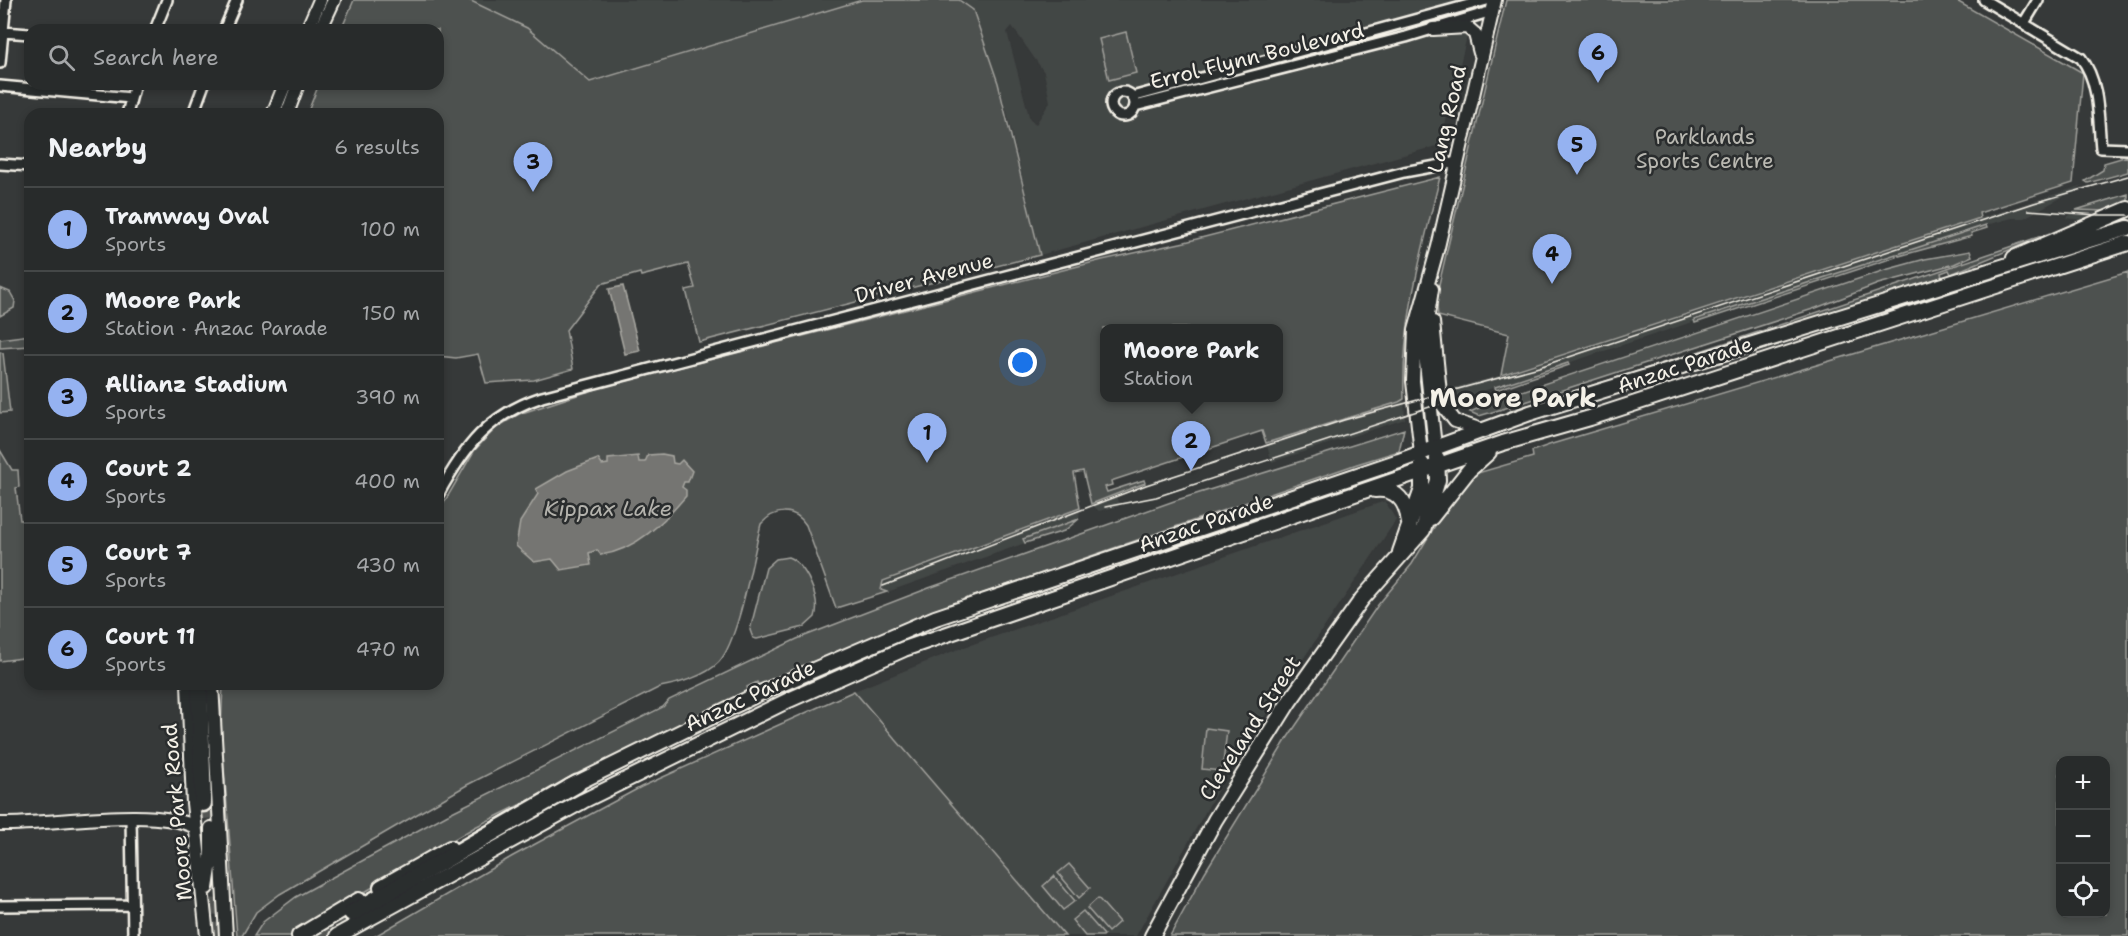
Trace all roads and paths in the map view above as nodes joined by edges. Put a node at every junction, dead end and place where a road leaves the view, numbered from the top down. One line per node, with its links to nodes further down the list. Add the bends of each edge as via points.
1 (6, 0): 15 (street)
2 (167, 0): 10 (street)
3 (237, 0): 11 (street)
4 (320, 0): 12 (street)
5 (334, 0): 13 (street)
6 (1984, 0): 9 (street)
7 (2038, 0): 9 (street)
8 (1491, 4): 14 (street, Errol Flynn Boulevard); 14 (street, Errol Flynn Boulevard, via 1133,102); 17 (street, Lang Road)
9 (2024, 23): 31 (street, via 2081,58 2094,83 2101,148)
10 (157, 24)
11 (227, 24)
12 (310, 24)
13 (323, 24)
14 (1433, 29): 17 (street, via 1464,26 1472,30 1478,38)
15 (3, 32): 16 (street); 18 (street)
16 (24, 34)
17 (1481, 60): 32 (street, Lang Road)
18 (0, 63)
19 (0, 86): 20 (street)
20 (24, 88)
21 (44, 90): 26 (street)
22 (133, 90): 26 (street)
23 (202, 90): 28 (street)
24 (283, 90): 29 (street)
25 (296, 90): 30 (street)
26 (131, 98): 27 (street)
27 (128, 108)
28 (196, 108)
29 (275, 108)
30 (289, 108)
31 (2128, 149)
32 (1458, 162): 38 (street, Lang Road); 47 (street, Driver Avenue, via 1404,172 542,397 509,411 478,434)
33 (0, 164): 34 (street)
34 (24, 166)
35 (2128, 209): 39 (main road, Anzac Parade, via 2030,249)
36 (2124, 231): 39 (main road, Anzac Parade)
37 (2128, 243): 42 (main road, Anzac Parade)
38 (1438, 247): 40 (street, Lang Road); 44 (street, Lang Road, via 1420,305 1413,348)
39 (1999, 266): 41 (main road, Anzac Parade)
40 (1432, 293): 41 (street, via 1441,403 1455,421); 43 (street, Lang Road, via 1425,353)
41 (1482, 430): 43 (main road, Anzac Parade)
42 (1503, 444): 45 (main road, Anzac Parade); 50 (main road, via 1477,461)
43 (1435, 447): 44 (main road, Anzac Parade); 45 (main road, Cleveland Street)
44 (1420, 453): 46 (main road, Cleveland Street); 55 (main road, Anzac Parade, via 899,632 760,693)
45 (1438, 466): 46 (main road, Anzac Parade); 50 (main road, Cleveland Street, via 1436,491)
46 (1422, 471): 48 (main road, Anzac Parade); 49 (main road, Cleveland Street, via 1422,489)
47 (444, 486)
48 (1369, 490): 49 (main road, via 1389,491 1399,497); 68 (main road, Anzac Parade, via 980,622 873,663 583,801)
49 (1409, 523): 51 (main road, Cleveland Street)
50 (1423, 530): 51 (main road, Cleveland Street)
51 (1400, 553): 69 (main road, Cleveland Street, via 1344,622 1273,727 1207,835)
52 (200, 690): 56 (highway)
53 (200, 690): 60 (street, via 212,830)
54 (201, 690): 66 (street, Moore Park Road)
55 (576, 784): 63 (highway); 67 (main road, Anzac Parade, via 484,829)
56 (198, 803): 57 (street, via 186,812); 59 (street, Moore Park Road)
57 (131, 817): 58 (street); 59 (street, via 176,819); 61 (street)
58 (0, 824)
59 (195, 826): 60 (street, Moore Park Road)
60 (204, 904): 65 (street, Moore Park Road)
61 (132, 905): 62 (street); 64 (street)
62 (0, 906)
63 (352, 914)
64 (133, 936)
65 (207, 936)
66 (226, 936)
67 (299, 936)
68 (337, 936)
69 (1152, 936)

